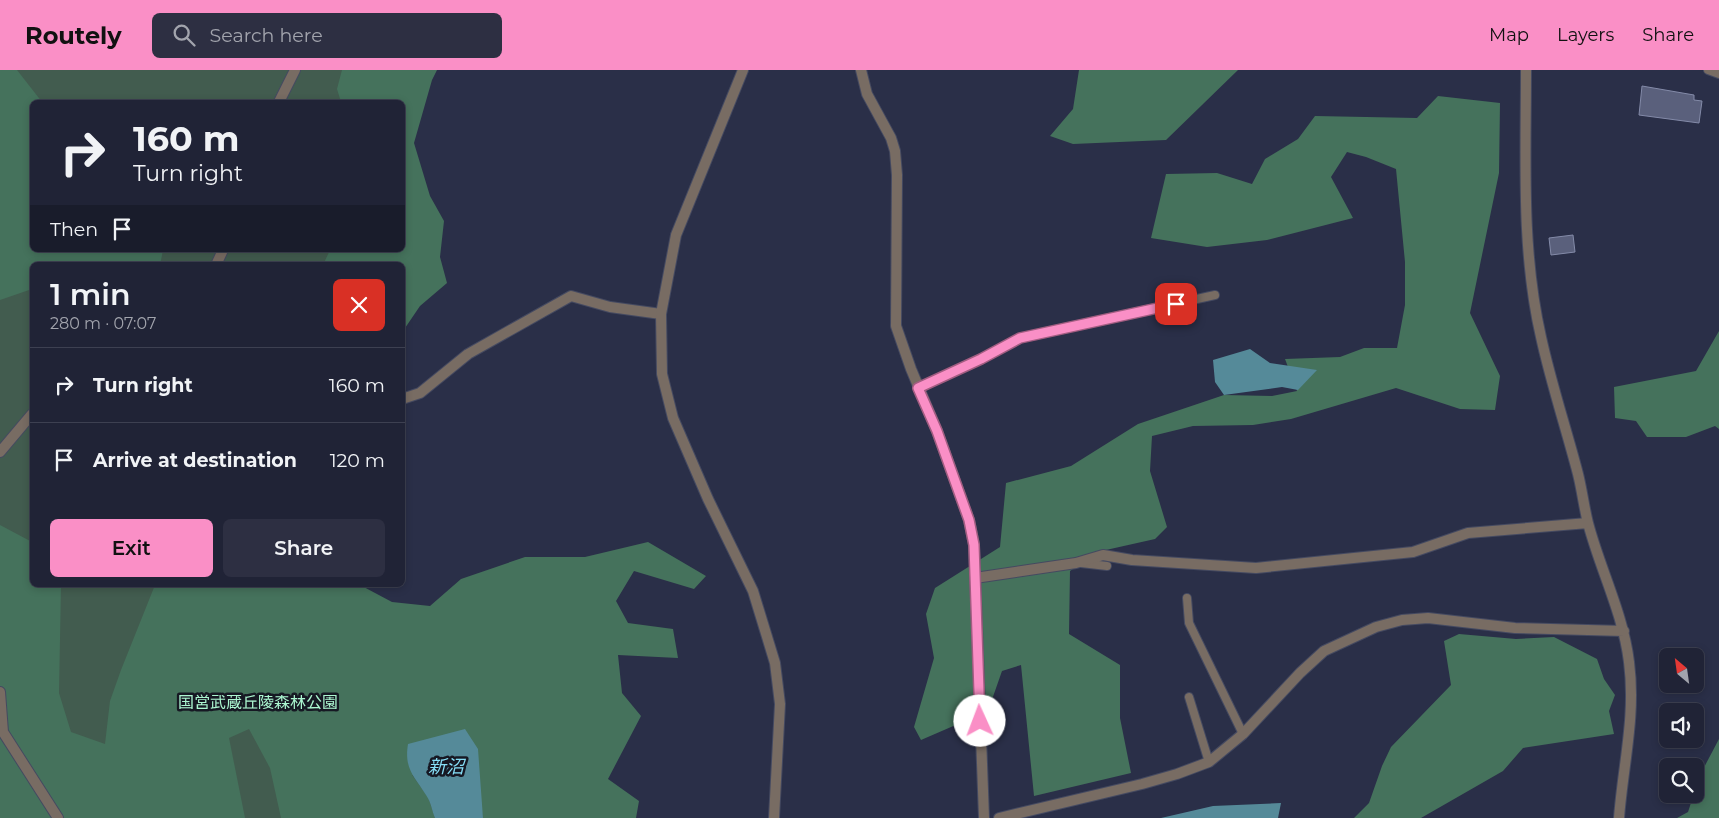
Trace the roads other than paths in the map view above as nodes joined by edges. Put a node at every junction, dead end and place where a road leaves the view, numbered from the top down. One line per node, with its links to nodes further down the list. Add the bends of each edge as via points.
1 (295, 70): 7 (street)
2 (743, 70): 9 (street, via 676,234)
3 (861, 70): 10 (street, via 867,94 895,151 896,326)
4 (1526, 70): 14 (street, via 1529,256 1540,336)
5 (1708, 70): 6 (lane)
6 (1719, 74)
7 (280, 100)
8 (1215, 295): 10 (lane, via 1020,338)
9 (661, 314): 11 (street, via 610,307 571,296 468,354 420,393); 26 (street, via 662,374 674,418 708,499 753,591 775,663 780,704)
10 (918, 388): 17 (street, via 969,520 974,545)
11 (405, 398)
12 (30, 416): 13 (street)
13 (2, 446)
14 (1588, 523): 15 (street, via 1468,533 1412,552 1256,568 1103,556); 19 (street)
15 (1076, 562): 16 (lane); 17 (street)
16 (1107, 566)
17 (974, 578): 27 (street)
18 (1187, 598): 23 (lane, via 1188,624)
19 (1624, 631): 23 (street, via 1515,628 1428,618 1402,620 1352,636 1324,651); 29 (street, via 1632,700)
20 (0, 692): 22 (street)
21 (1189, 697): 24 (lane)
22 (2, 729): 25 (street)
23 (1243, 734): 24 (street)
24 (1209, 762): 28 (street, via 1151,781)
25 (58, 818)
26 (774, 818)
27 (984, 818)
28 (1000, 818)
29 (1619, 818)

